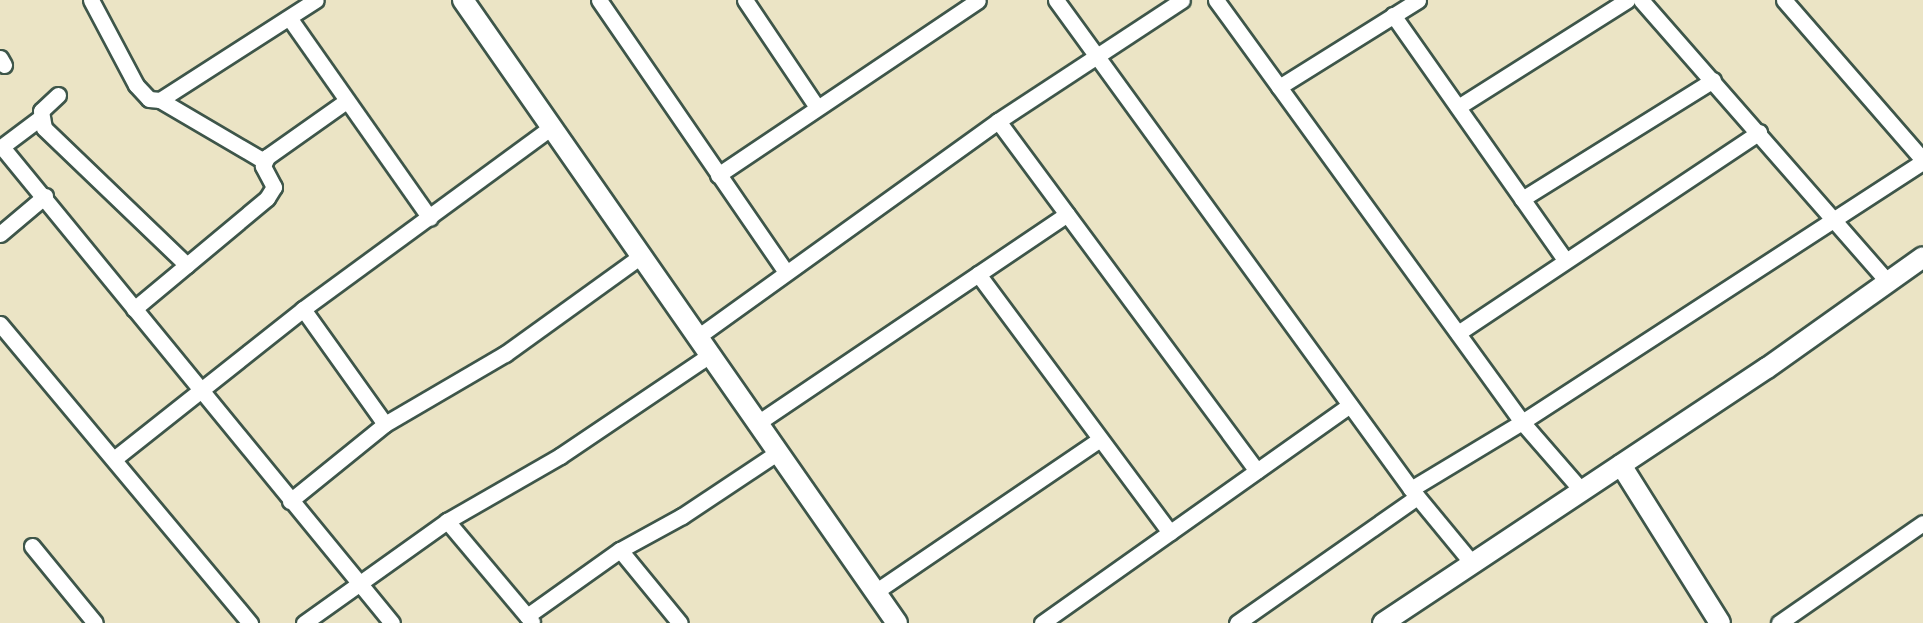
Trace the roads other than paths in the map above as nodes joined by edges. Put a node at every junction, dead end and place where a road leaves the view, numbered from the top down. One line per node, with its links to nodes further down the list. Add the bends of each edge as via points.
1 (316, 0): 15 (street)
2 (463, 0): 26 (street)
3 (599, 0): 31 (street)
4 (745, 0): 22 (street)
5 (978, 0): 22 (street)
6 (1056, 0): 16 (street)
7 (1182, 0): 16 (street)
8 (1216, 0): 18 (street)
9 (1418, 0): 14 (street)
10 (1627, 0): 23 (street)
11 (1641, 0): 17 (street)
12 (1784, 0): 30 (street)
13 (95, 2): 20 (street, via 136,85 149,99)
14 (1393, 15): 18 (street); 23 (street)
15 (290, 19): 20 (street); 21 (street)
16 (1098, 55): 25 (street); 52 (street)
17 (1713, 80): 27 (street); 33 (street)
18 (1279, 87): 48 (street)
19 (58, 95): 24 (street, via 41,111)
20 (160, 100): 29 (street)
21 (345, 102): 29 (street); 36 (street)
22 (817, 107): 31 (street)
23 (1458, 107): 33 (street)
24 (40, 118): 28 (street); 41 (street, via 44,128)
25 (998, 121): 34 (street); 42 (street)
26 (552, 127): 36 (street); 38 (street)
27 (1759, 132): 35 (street); 40 (street)
28 (1, 147): 32 (street)
29 (264, 161): 41 (street, via 264,169 273,182 270,195)
30 (1923, 161): 35 (street)
31 (718, 175): 42 (street)
32 (45, 196): 37 (street); 45 (street)
33 (1522, 199): 40 (street)
34 (1067, 214): 43 (street); 60 (street)
35 (1835, 217): 44 (street); 53 (street)
36 (430, 218): 46 (street)
37 (0, 234)
38 (641, 256): 49 (street); 54 (street, via 505,354)
39 (1923, 257): 44 (street)
40 (1565, 260): 48 (street)
41 (187, 265): 45 (street)
42 (786, 272): 49 (street)
43 (978, 274): 55 (street); 56 (street)
44 (1887, 281): 59 (street, via 1767,368)
45 (134, 309): 51 (street)
46 (303, 309): 51 (street); 54 (street)
47 (0, 324): 58 (street)
48 (1458, 333): 53 (street)
49 (696, 338): 50 (street)
50 (708, 356): 55 (street); 64 (street, via 560,456)
51 (199, 392): 58 (street); 63 (street)
52 (1350, 405): 60 (street); 62 (street)
53 (1522, 422): 61 (street); 62 (street)
54 (386, 424): 63 (street)
55 (756, 424): 57 (street)
56 (1100, 439): 66 (street); 71 (street)
57 (777, 453): 68 (street, via 682,516); 71 (street)
58 (114, 459): 74 (street)
59 (1620, 465): 61 (street); 82 (street)
60 (1257, 471): 66 (street)
61 (1582, 491): 69 (street)
62 (1414, 493): 69 (street); 80 (street)
63 (290, 501): 70 (street)
64 (447, 521): 70 (street); 72 (street)
65 (1923, 523): 83 (street)
66 (1170, 533): 79 (street)
67 (32, 546): 73 (street)
68 (620, 550): 72 (street); 77 (street)
69 (1472, 563): 81 (street)
70 (359, 584): 75 (street); 76 (street)
71 (875, 592): 78 (street)
72 (530, 620)
73 (95, 623)
74 (250, 623)
75 (304, 623)
76 (392, 623)
77 (680, 623)
78 (897, 623)
79 (1042, 623)
80 (1237, 623)
81 (1383, 623)
82 (1720, 623)
83 (1779, 623)

